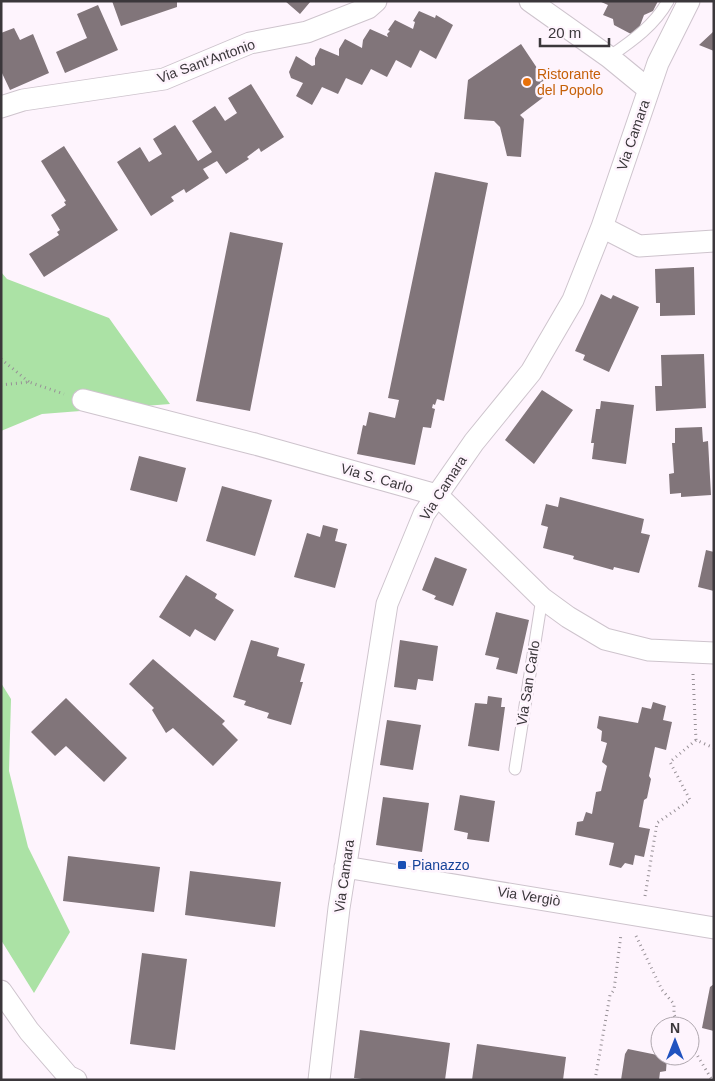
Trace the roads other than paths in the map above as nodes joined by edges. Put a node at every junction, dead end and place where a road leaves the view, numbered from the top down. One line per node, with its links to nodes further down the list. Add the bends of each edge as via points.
1 (376, 1): 7 (street, Via Sant'Antonio, via 368,8 306,32 250,43 164,78 23,100)
2 (530, 1): 5 (street)
3 (668, 1): 5 (lane, via 659,17 636,39)
4 (689, 1): 6 (street, Via Camara)
5 (609, 57): 6 (street)
6 (648, 89): 8 (street, Via Camara)
7 (1, 107)
8 (602, 227): 9 (street, via 639,246); 11 (street, Via Camara, via 573,300 532,372 474,442)
9 (714, 241)
10 (83, 400): 11 (street, Via S. Carlo)
11 (437, 495): 12 (street, Via S. Carlo); 15 (street, Via Camara, via 424,514 387,604)
12 (542, 598): 13 (street, Via S. Carlo, via 605,639 649,650); 14 (lane, Via San Carlo)
13 (714, 653)
14 (515, 769)
15 (345, 867): 16 (street, Via Vergiò); 19 (street, Via Camara)
16 (714, 928)
17 (1, 991): 18 (street, via 29,1031 68,1076)
18 (76, 1080)
19 (319, 1080)

